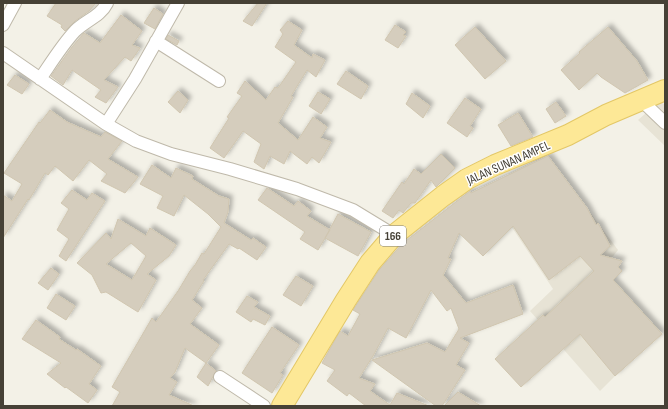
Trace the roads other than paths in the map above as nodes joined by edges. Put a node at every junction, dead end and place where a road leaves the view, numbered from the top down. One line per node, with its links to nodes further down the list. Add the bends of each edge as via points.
1 (15, 3): 4 (street)
2 (107, 3): 7 (street, via 96,17 74,32)
3 (178, 3): 5 (street)
4 (3, 25)
5 (156, 41): 8 (street); 11 (street)
6 (3, 52): 7 (street)
7 (40, 79): 11 (street)
8 (219, 80)
9 (665, 90): 10 (main road, JALAN SUNAN AMPEL / 166)
10 (637, 102): 12 (street); 13 (main road, JALAN SUNAN AMPEL / 166, via 467,179)
11 (106, 124): 13 (street, via 136,141 171,154 262,179 353,210)
12 (665, 124)
13 (394, 235): 16 (main road, JALAN SUNAN AMPEL / 166, via 370,263)
14 (220, 378): 15 (street)
15 (264, 406)
16 (282, 406)

